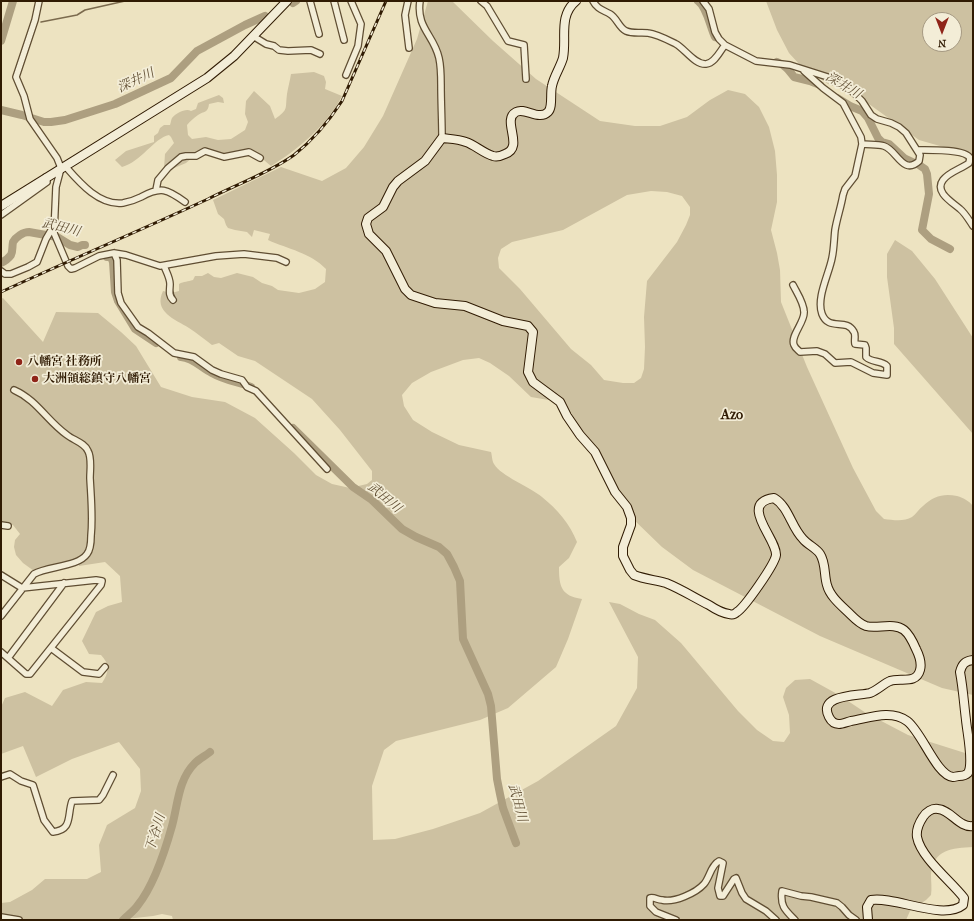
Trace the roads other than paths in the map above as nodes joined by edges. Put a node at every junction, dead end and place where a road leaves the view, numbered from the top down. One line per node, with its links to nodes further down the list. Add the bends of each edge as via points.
1 (39, 1): 27 (street, via 16,77 30,119)
2 (287, 1): 15 (street)
3 (310, 1): 14 (street)
4 (334, 1): 16 (street)
5 (352, 1): 21 (street, via 361,24 358,46)
6 (408, 1): 18 (street, via 405,15)
7 (420, 1): 23 (street, via 420,20 439,57)
8 (478, 1): 9 (street)
9 (481, 1): 13 (street)
10 (576, 1): 23 (street, via 567,12 564,21 565,48 552,84 549,111 540,115 524,111 513,114 511,118 514,140 508,153 493,156 466,142)
11 (593, 1): 17 (street, via 598,8 614,17 626,31 658,36 682,48 702,64 712,62)
12 (703, 1): 17 (street, via 709,9 715,32)
13 (488, 4): 22 (street, via 508,41 524,45)
14 (319, 34)
15 (253, 36): 19 (street, via 279,50 311,50); 27 (street, via 234,56 206,78)
16 (344, 40)
17 (725, 45): 20 (street, via 756,61 790,65)
18 (409, 48)
19 (320, 54)
20 (803, 70): 24 (street, via 843,103 861,137); 25 (street, via 834,79 842,84 862,102 871,115 900,127)
21 (346, 75)
22 (526, 79)
23 (442, 138): 52 (street, via 425,161 392,187 383,207 368,218 367,230 386,251 410,295 435,303 465,306 503,321 528,326 533,332 528,372 533,382 560,402 580,435 595,452 614,492 626,507 631,525 623,547 623,556 634,575 676,587 720,612 738,612 761,583 776,554 761,520 759,507 768,499 780,501 803,539 820,554 827,586 834,598 857,621 866,626 903,629 909,635 920,661 917,676 911,680 895,680 870,693 835,699 829,704 828,716 832,722 839,724 886,715 904,719 913,726 946,774 953,777 969,772 972,766 971,741 966,727 960,672 965,662)
24 (862, 144): 25 (street, via 884,146 909,165 915,165 919,161); 39 (street, via 855,176 843,195 821,309 829,323 847,325 853,330 855,344 865,345 866,357 869,360 884,362 888,375 873,373 851,362 835,363 817,351 800,352 793,342 804,308)
25 (918, 150): 34 (street, via 961,152 968,155 969,163 944,179 941,190)
26 (260, 158): 29 (street, via 249,152 224,157 205,151 196,156 181,157 158,180)
27 (63, 167): 28 (street); 29 (street, via 84,187 103,200 122,204); 33 (street, via 56,187)
28 (46, 177): 31 (street); 32 (street, via 47,182)
29 (156, 190): 30 (street, via 172,192)
30 (185, 202)
31 (1, 206)
32 (1, 215)
33 (53, 226): 35 (street, via 55,239 71,269 99,256); 38 (street, via 36,262 11,274)
34 (973, 226)
35 (114, 254): 37 (street); 42 (street, via 121,303 138,327 174,352 194,357 212,370 242,380 247,387 256,391)
36 (286, 262): 37 (street, via 277,258 244,254 216,256)
37 (164, 266): 40 (street)
38 (1, 271)
39 (794, 285)
40 (173, 300)
41 (14, 390): 47 (street, via 32,401 53,424 82,444 90,458 90,549 84,557 76,561 34,574)
42 (327, 468)
43 (1, 525): 44 (street)
44 (8, 526)
45 (1, 575): 47 (street)
46 (64, 583): 47 (street); 49 (street, via 102,581); 51 (street)
47 (22, 588): 48 (street)
48 (1, 616)
49 (51, 648): 51 (street, via 30,674 26,674); 53 (street, via 83,672 99,674)
50 (1, 652): 51 (street)
51 (8, 658)
52 (973, 660)
53 (105, 667)
54 (113, 774): 55 (street, via 99,800 72,801 68,823 62,830 53,832 44,820 33,785 10,774)
55 (1, 777)
56 (973, 826): 63 (street, via 964,825 939,809 932,809 924,815 918,826 917,836 920,845 964,898 963,905 957,909 945,910 914,907 879,899 871,900 867,907)
57 (1, 917): 58 (street)
58 (19, 920)
59 (676, 920): 60 (street, via 656,912 650,906 650,898 670,900 697,891 719,861 723,863 718,888 720,896 726,893 736,878 746,899)
60 (776, 920)
61 (795, 920): 62 (street, via 782,904 782,891 837,903)
62 (856, 920)
63 (868, 920)

